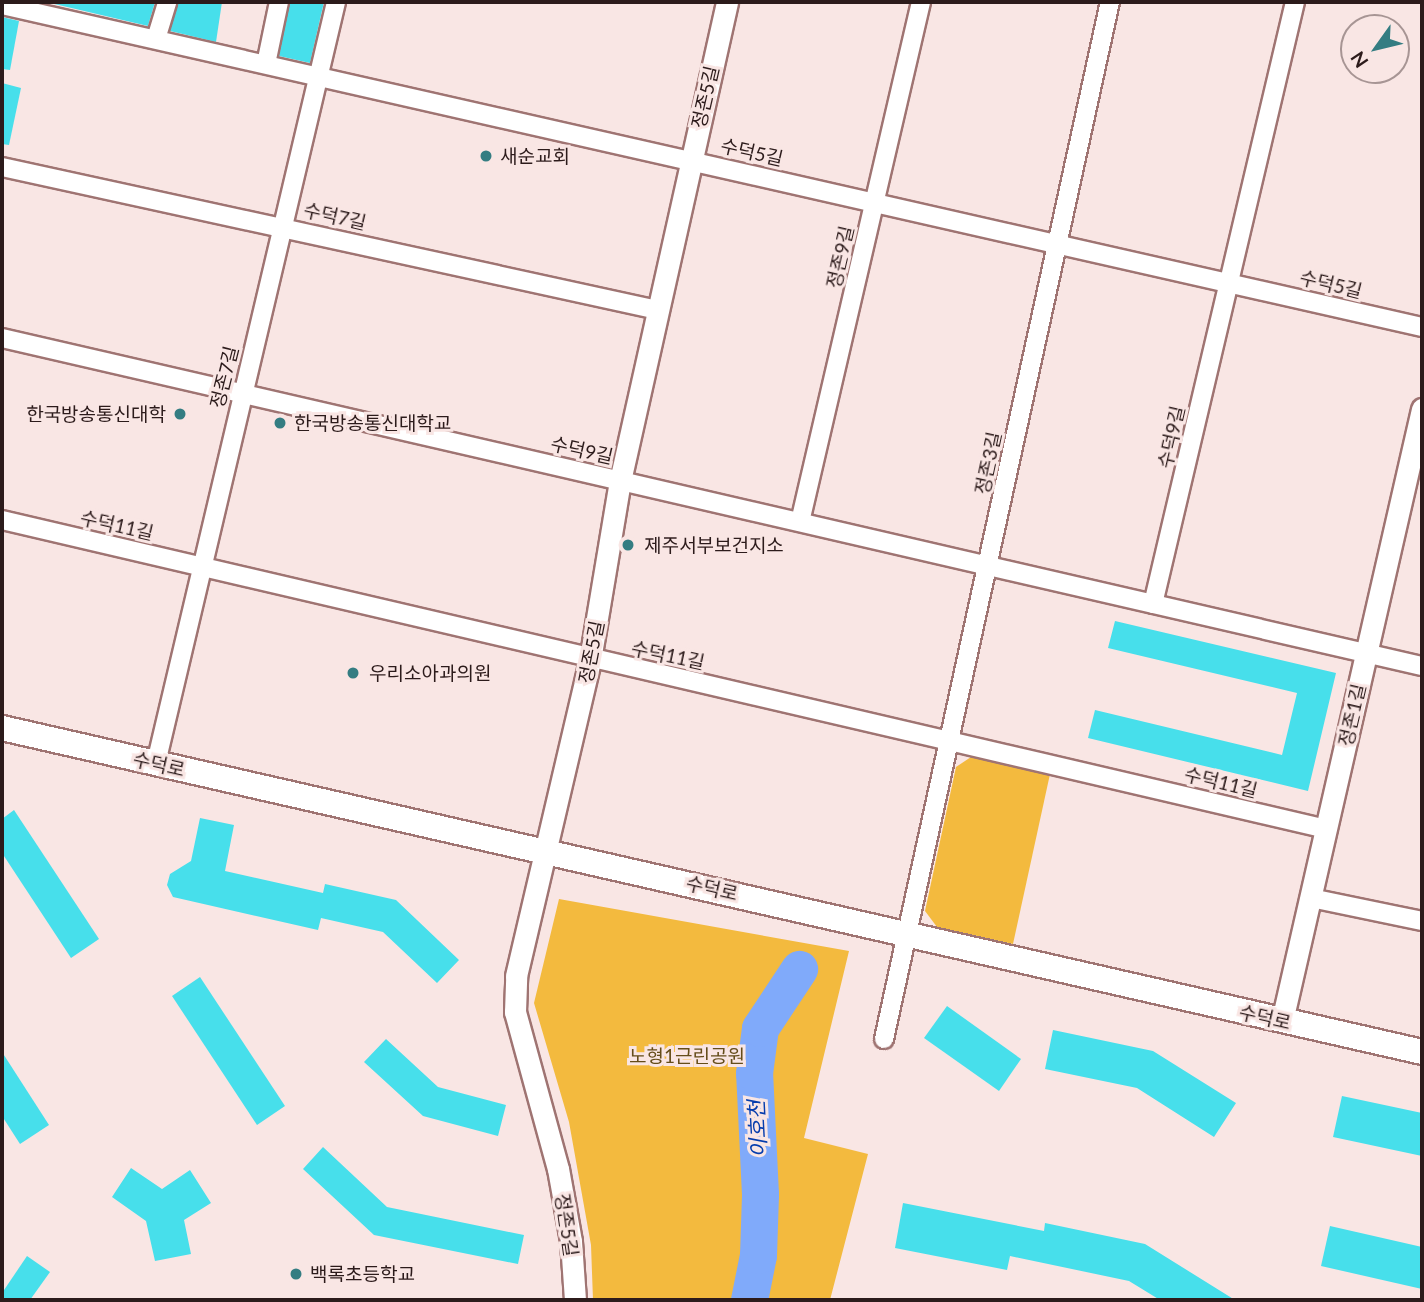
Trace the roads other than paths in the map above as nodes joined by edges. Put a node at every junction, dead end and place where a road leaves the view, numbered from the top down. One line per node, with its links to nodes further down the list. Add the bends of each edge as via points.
1 (167, 2): 9 (street)
2 (279, 2): 10 (street)
3 (336, 2): 11 (street, 정존7길)
4 (727, 2): 12 (street, 정존5길)
5 (921, 2): 14 (street, 정존9길)
6 (1110, 2): 16 (street, 정존3길)
7 (1295, 2): 17 (street)
8 (2, 5): 9 (street, 수덕5길)
9 (156, 39): 10 (street, 수덕5길)
10 (266, 64): 11 (street, 수덕5길)
11 (319, 76): 12 (street, 수덕5길); 15 (street, 정존7길)
12 (691, 160): 14 (street, 수덕5길); 18 (street, 정존5길)
13 (2, 167): 15 (street, 수덕7길)
14 (875, 201): 16 (street, 수덕5길); 25 (street, 정존9길)
15 (282, 226): 18 (street, 수덕7길); 21 (street, 정존7길)
16 (1058, 242): 17 (street, 수덕5길); 27 (street, 정존3길)
17 (1230, 281): 19 (street, 수덕5길); 28 (street, 수덕9길)
18 (658, 310): 23 (street, 정존5길)
19 (1422, 327)
20 (2, 338): 21 (street, 수덕9길)
21 (242, 393): 23 (street, 수덕9길); 26 (street, 정존7길)
22 (1422, 409): 29 (street, 정존1길)
23 (620, 481): 25 (street, 수덕9길); 30 (street, 정존5길)
24 (2, 520): 26 (street, 수덕11길)
25 (800, 522): 27 (street, 수덕9길)
26 (199, 566): 30 (street, 수덕11길); 34 (street, 정존7길)
27 (988, 566): 28 (street, 수덕9길); 33 (street, 정존3길)
28 (1153, 604): 29 (street, 수덕9길)
29 (1367, 653): 31 (street, 수덕9길); 35 (street, 정존1길)
30 (590, 660): 33 (street, 수덕11길); 36 (street, 정존5길)
31 (1422, 666)
32 (2, 728): 34 (main road, 수덕로)
33 (949, 738): 35 (street, 수덕11길); 39 (street, 정존3길)
34 (156, 763): 36 (main road, 수덕로)
35 (1326, 829): 37 (street, 정존1길)
36 (549, 851): 39 (main road, 수덕로); 43 (street, 정존5길, via 516,976 515,1012 558,1169 571,1241)
37 (1311, 898): 38 (street); 40 (street, 정존1길)
38 (1422, 921)
39 (906, 933): 40 (main road, 수덕로); 41 (street, 정존3길)
40 (1282, 1021): 42 (main road, 수덕로)
41 (884, 1039)
42 (1422, 1052)
43 (575, 1300)

